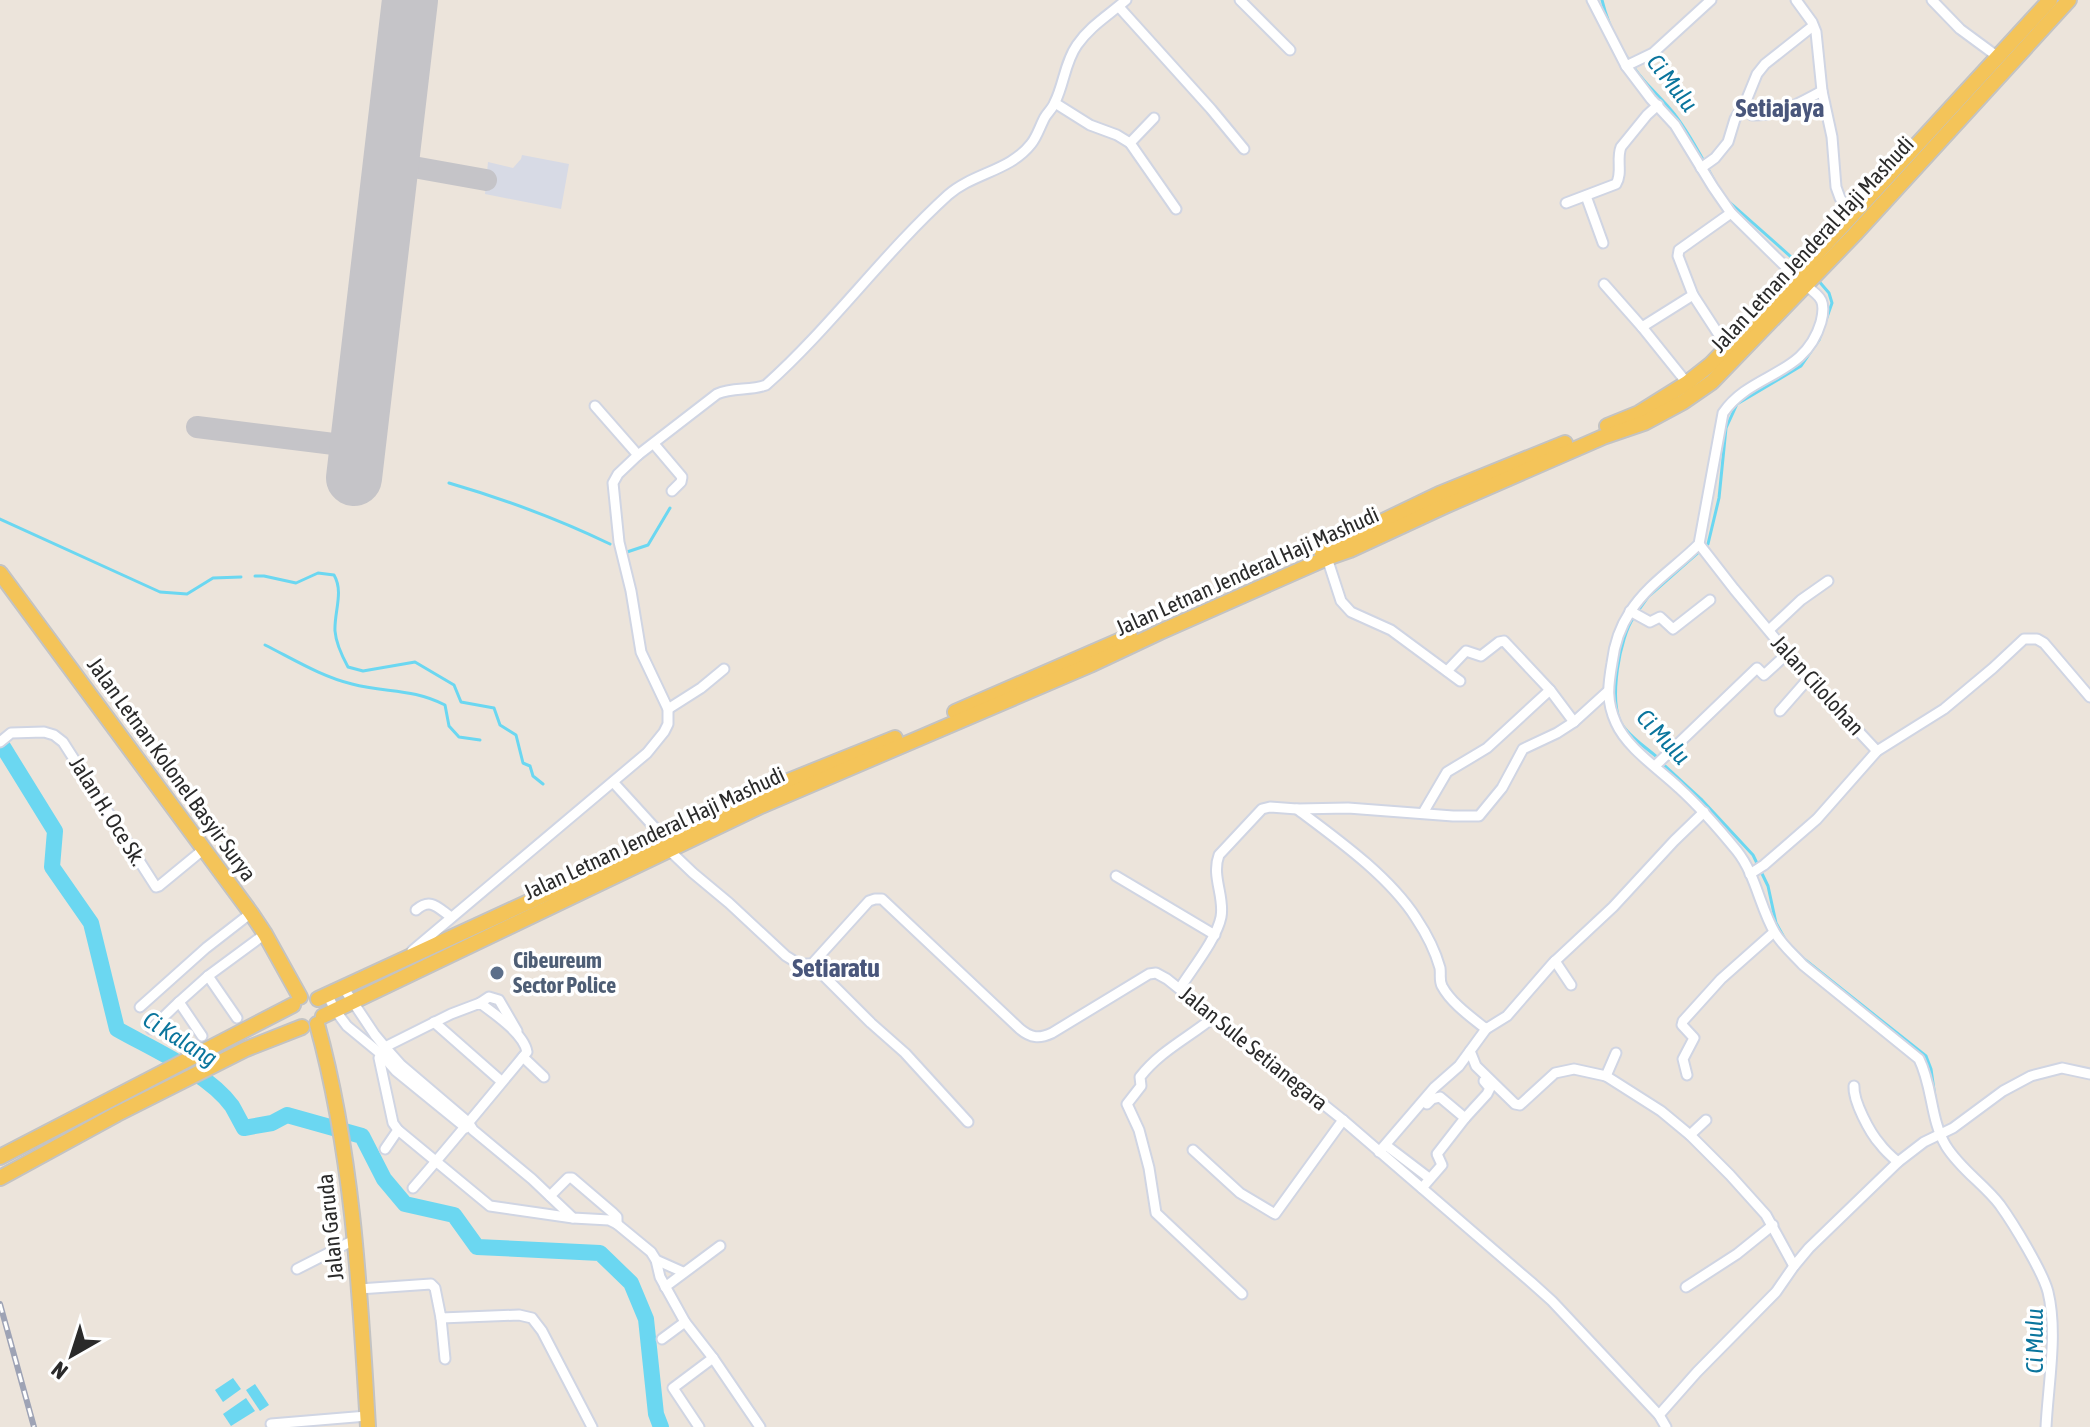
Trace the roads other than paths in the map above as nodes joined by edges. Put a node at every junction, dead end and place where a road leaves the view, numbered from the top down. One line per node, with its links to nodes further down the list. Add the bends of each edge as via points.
1 (1240, 0): 10 (street)
2 (1592, 0): 12 (street)
3 (1711, 0): 12 (street, via 1661,47)
4 (1796, 0): 9 (street)
5 (1932, 0): 11 (street)
6 (2050, 0): 11 (main road, Jalan Letnan Jenderal Haji Mashudi)
7 (2069, 0): 27 (main road, Jalan Letnan Jenderal Haji Mashudi)
8 (1123, 3): 15 (street, via 1074,48); 19 (street)
9 (1813, 26): 13 (street); 20 (street, via 1757,74 1728,142)
10 (1290, 50)
11 (1998, 57): 25 (main road, Jalan Letnan Jenderal Haji Mashudi)
12 (1628, 65): 14 (street)
13 (1822, 91): 16 (street, via 1778,113); 25 (street, via 1837,193)
14 (1655, 102): 20 (street); 21 (street, via 1619,151 1619,181)
15 (1055, 103): 18 (street); 36 (street, via 1021,154 950,194 766,385 717,394)
16 (1752, 115)
17 (1154, 118): 18 (street)
18 (1130, 143): 23 (street)
19 (1244, 149)
20 (1705, 165): 24 (street)
21 (1586, 196): 22 (street); 26 (street)
22 (1566, 203)
23 (1176, 209)
24 (1731, 213): 28 (street); 30 (street, via 1679,250)
25 (1852, 215): 27 (main road, Jalan Letnan Jenderal Haji Mashudi)
26 (1603, 243)
27 (1814, 267): 28 (main road, Jalan Letnan Jenderal Haji Mashudi)
28 (1802, 280): 31 (main road, Jalan Letnan Jenderal Haji Mashudi); 39 (street, via 1823,302 1815,338 1797,360 1737,396 1723,413)
29 (1604, 284): 32 (street)
30 (1693, 295): 32 (street); 33 (street)
31 (1765, 318): 34 (main road, Jalan Letnan Jenderal Haji Mashudi); 40 (main road, Jalan Letnan Jenderal Haji Mashudi, via 1712,382 1683,402 1644,423)
32 (1642, 327): 34 (street)
33 (1719, 335)
34 (1687, 383): 40 (main road, Jalan Letnan Jenderal Haji Mashudi, via 1639,413 1439,494)
35 (595, 406): 37 (street)
36 (654, 444): 37 (street); 38 (street, via 682,477)
37 (638, 455): 55 (street, via 613,483 619,542 641,652)
38 (672, 491)
39 (1699, 544): 45 (street, via 1663,574); 46 (street, Jalan Cilolohan)
40 (1348, 545): 41 (main road, Jalan Letnan Jenderal Haji Mashudi); 62 (main road, Jalan Letnan Jenderal Haji Mashudi)
41 (1327, 558): 49 (street, via 1345,607 1391,630); 62 (main road, Jalan Letnan Jenderal Haji Mashudi, via 1090,665)
42 (0, 573): 67 (main road, Jalan Letnan Kolonel Basyir Surya)
43 (1828, 581): 46 (street)
44 (1710, 600): 45 (street, via 1673,629 1660,617 1650,622)
45 (1634, 613): 53 (street, via 1623,623)
46 (1769, 630): 47 (street, Jalan Cilolohan)
47 (1788, 653): 50 (street, Jalan Cilolohan); 60 (street, via 1764,675 1757,668)
48 (724, 669): 55 (street)
49 (1447, 671): 51 (street); 52 (street, via 1464,652 1481,656 1503,641)
50 (1809, 678): 56 (street); 59 (street, Jalan Cilolohan)
51 (1460, 681)
52 (1550, 690): 57 (street); 65 (street, via 1487,748 1447,772)
53 (1607, 692): 57 (street); 60 (street, via 1620,731)
54 (2090, 697): 59 (street, Jalan Cilolohan, via 2044,643 2024,639 1944,709)
55 (668, 709): 61 (street, via 662,737)
56 (1780, 711)
57 (1574, 722): 65 (street, via 1523,749 1479,816)
58 (0, 742): 67 (street, Jalan H. Oce Sk., via 11,733 44,732 63,742 156,887)
59 (1877, 751): 68 (street, via 1817,819)
60 (1655, 765): 64 (street)
61 (613, 782): 66 (street); 73 (street)
62 (758, 800): 66 (main road, Jalan Letnan Jenderal Haji Mashudi)
63 (1297, 809): 65 (street); 76 (street, via 1262,809 1219,855 1222,912); 94 (street, via 1406,904 1431,944 1441,985)
64 (1704, 812): 68 (street); 78 (street)
65 (1423, 813)
66 (667, 845): 70 (main road, Jalan Letnan Jenderal Haji Mashudi); 79 (street, via 786,956)
67 (204, 849): 72 (main road, Jalan Letnan Kolonel Basyir Surya)
68 (1757, 870): 74 (street)
69 (1116, 876): 76 (street)
70 (579, 885): 77 (main road, Jalan Letnan Jenderal Haji Mashudi); 87 (main road, Jalan Letnan Jenderal Haji Mashudi)
71 (416, 910): 73 (street, via 433,904)
72 (251, 913): 75 (main road, Jalan Letnan Kolonel Basyir Surya); 88 (street)
73 (451, 917): 77 (street)
74 (1774, 932): 103 (street, via 1683,1021 1694,1038 1683,1059); 118 (street, via 1803,965 1916,1055)
75 (265, 934): 80 (street); 85 (main road, Jalan Letnan Kolonel Basyir Surya)
76 (1215, 935): 83 (street)
77 (400, 961): 82 (main road, Jalan Letnan Jenderal Haji Mashudi)
78 (1555, 961): 81 (street); 94 (street, via 1511,1012)
79 (812, 964): 83 (street, Jalan Sule Setianegara, via 866,904 878,899 1031,1036 1052,1033 1149,974); 114 (street)
80 (208, 976): 86 (street); 90 (street)
81 (1571, 985)
82 (343, 987): 84 (main road, Jalan Letnan Jenderal Haji Mashudi); 87 (street)
83 (1180, 988): 89 (street, Jalan Sule Setianegara)
84 (323, 997): 85 (main road); 91 (main road)
85 (296, 1001): 91 (main road, Jalan Letnan Kolonel Basyir Surya, via 293,1016); 95 (main road)
86 (179, 1002): 93 (street); 95 (street)
87 (353, 1002): 91 (main road, Jalan Letnan Jenderal Haji Mashudi); 96 (street)
88 (140, 1007)
89 (1215, 1016): 112 (street, Jalan Sule Setianegara); 143 (street, via 1151,1064 1127,1105 1139,1130 1156,1213)
90 (237, 1018)
91 (319, 1019): 96 (street, via 347,1026); 110 (main road, Jalan Letnan Jenderal Haji Mashudi); 134 (main road, Jalan Garuda, via 342,1136)
92 (434, 1022): 96 (street); 99 (street, via 480,1003 520,1037 527,1049); 106 (street)
93 (151, 1029)
94 (1486, 1029): 97 (street)
95 (202, 1044): 109 (main road, via 162,1073)
96 (383, 1050): 100 (street); 107 (street, via 379,1058)
97 (1470, 1051): 104 (street, via 1476,1066 1520,1105 1555,1073 1574,1069); 121 (street)
98 (1616, 1053): 104 (street)
99 (523, 1057): 105 (street); 106 (street)
100 (399, 1068): 107 (street); 115 (street)
101 (1470, 1068): 111 (street, via 1490,1088)
102 (2090, 1074): 118 (street, via 2062,1068 2031,1076)
103 (1687, 1075)
104 (1606, 1076): 119 (street)
105 (544, 1077)
106 (501, 1081): 115 (street)
107 (385, 1084): 117 (street)
108 (1854, 1086): 125 (street, via 1878,1142)
109 (110, 1099): 110 (main road); 123 (main road)
110 (117, 1114): 126 (main road, Jalan Letnan Jenderal Haji Mashudi)
111 (1465, 1118): 116 (street, via 1436,1097); 127 (street, via 1437,1154 1442,1165)
112 (1343, 1120): 121 (street, Jalan Sule Setianegara); 122 (street, via 1275,1214 1240,1193)
113 (1706, 1120): 119 (street)
114 (968, 1122)
115 (468, 1126): 124 (street); 130 (street)
116 (1406, 1129)
117 (398, 1130): 120 (street); 124 (street)
118 (1943, 1133): 125 (street); 156 (street, via 1955,1160 2002,1208 2048,1291 2052,1331)
119 (1690, 1135): 133 (street)
120 (385, 1149)
121 (1383, 1149): 127 (street); 129 (street, Jalan Sule Setianegara)
122 (1193, 1150)
123 (0, 1157)
124 (436, 1162): 128 (street); 131 (street, via 490,1206)
125 (1898, 1162): 137 (street)
126 (0, 1178)
127 (1429, 1178): 129 (street)
128 (413, 1188)
129 (1422, 1188): 149 (street, Jalan Sule Setianegara, via 1552,1301)
130 (550, 1196): 131 (street); 132 (street, via 573,1178 614,1214)
131 (573, 1218): 132 (street)
132 (617, 1224): 136 (street)
133 (1773, 1225): 137 (street); 141 (street)
134 (354, 1240): 138 (street); 142 (main road, Jalan Garuda)
135 (720, 1246): 139 (street)
136 (656, 1260): 139 (street); 140 (street)
137 (1794, 1266): 149 (street, via 1776,1292)
138 (297, 1269)
139 (683, 1272): 140 (street)
140 (665, 1287): 145 (street)
141 (1686, 1287)
142 (359, 1289): 144 (street, via 431,1284); 150 (main road, Jalan Garuda)
143 (1242, 1294)
144 (441, 1318): 148 (street); 152 (street, via 532,1318)
145 (685, 1322): 146 (street); 147 (street)
146 (662, 1339)
147 (713, 1358): 153 (street, via 673,1388); 154 (street)
148 (445, 1359)
149 (1659, 1415): 155 (street, Jalan Sule Setianegara)
150 (367, 1421): 151 (street)
151 (271, 1424)
152 (592, 1427)
153 (699, 1427)
154 (760, 1427)
155 (1666, 1427)
156 (2046, 1427)

